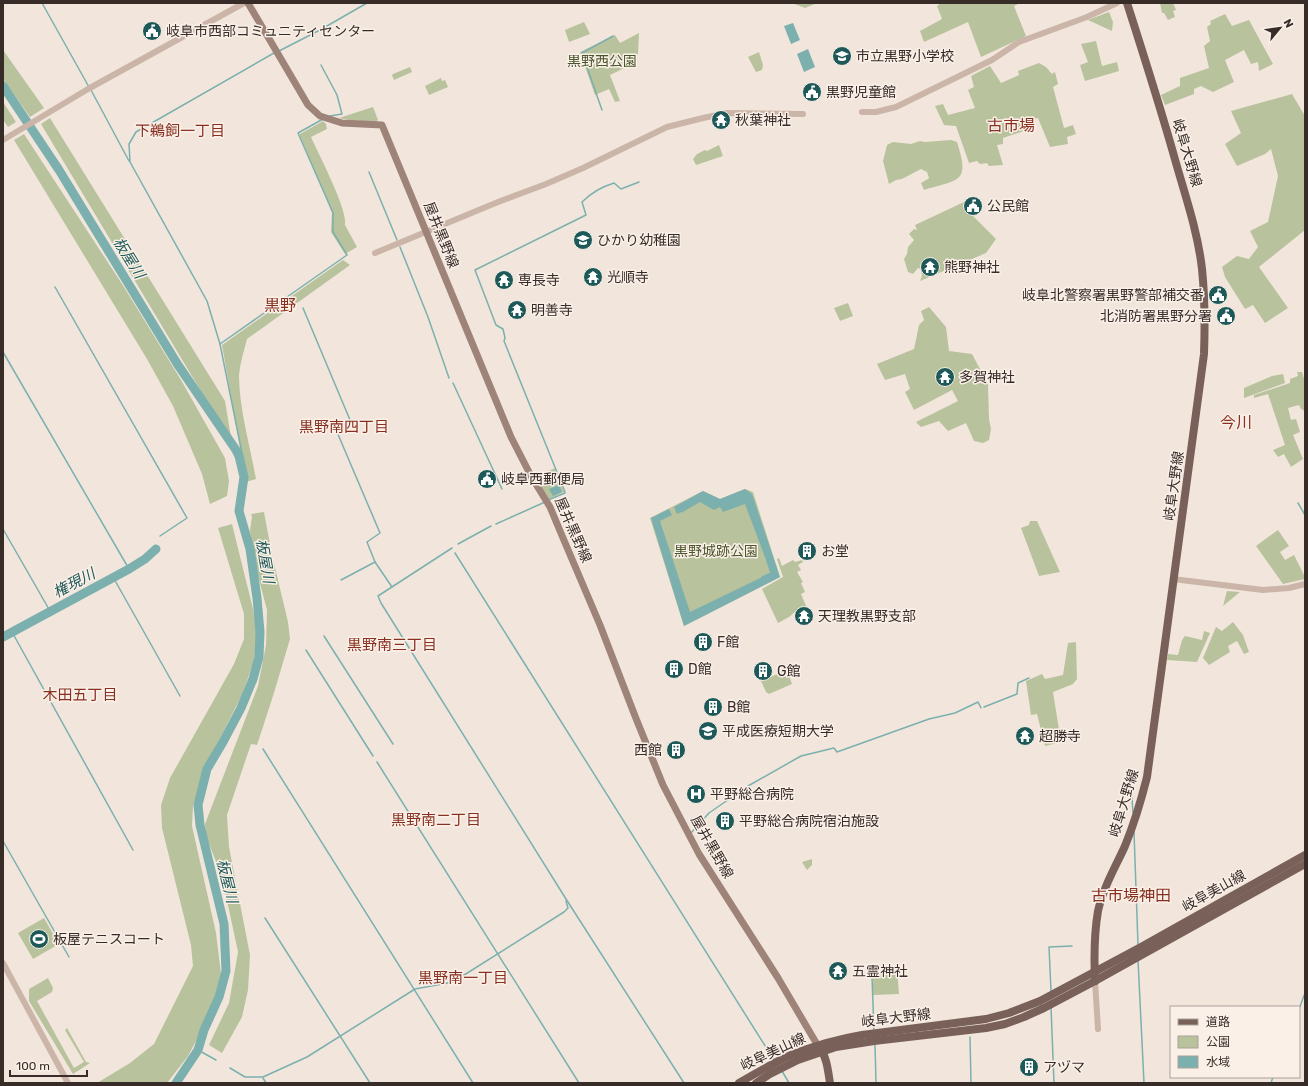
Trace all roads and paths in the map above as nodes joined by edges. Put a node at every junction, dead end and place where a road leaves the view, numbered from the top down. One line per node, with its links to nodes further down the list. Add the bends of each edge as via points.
1 (244, 3): 7 (street, via 88,89)
2 (248, 3): 8 (main road, 屋井黒野線, via 308,104 320,116 342,123 382,125)
3 (1117, 3): 5 (street, via 1020,42 992,60 896,107 876,112)
4 (1127, 3): 10 (main road, 岐阜大野線, via 1187,197 1202,268 1204,354)
5 (862, 112)
6 (803, 114): 8 (street, via 724,114 667,127 571,174)
7 (3, 140)
8 (426, 232): 9 (street); 17 (main road, 屋井黒野線, via 511,437 550,508 563,538 663,785 699,854)
9 (375, 253)
10 (1173, 579): 11 (street, via 1263,590); 15 (main road, 岐阜大野線, via 1147,777 1133,825 1103,893 1096,930)
11 (1305, 584)
12 (1305, 855): 15 (main road, 岐阜美山線)
13 (1305, 864): 15 (main road, 岐阜美山線)
14 (3, 964): 18 (street)
15 (1095, 977): 16 (street); 17 (main road, 岐阜大野線, via 1044,1008 1005,1024)
16 (1098, 1029)
17 (821, 1049): 19 (main road, 岐阜美山線, via 776,1062); 20 (main road, 岐阜美山線); 21 (main road, via 828,1067)
18 (68, 1083)
19 (739, 1083)
20 (756, 1083)
21 (830, 1083)

